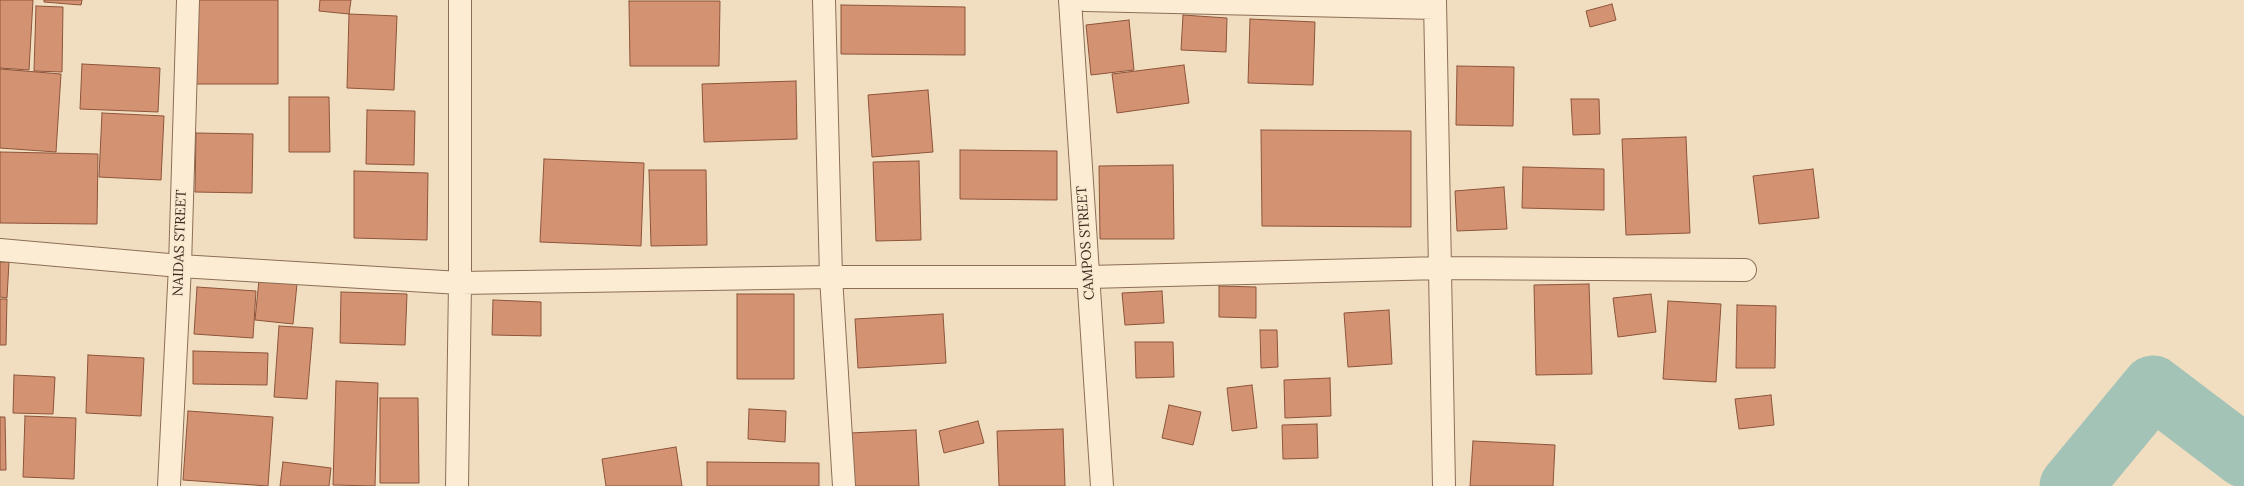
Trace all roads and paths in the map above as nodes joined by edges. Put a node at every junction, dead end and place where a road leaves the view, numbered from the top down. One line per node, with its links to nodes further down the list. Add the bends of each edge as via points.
1 (188, 0): 8 (street, NAIDAS STREET)
2 (460, 0): 13 (street)
3 (824, 0): 11 (street)
4 (1070, 0): 12 (street, CAMPOS STREET)
5 (1085, 0): 6 (street)
6 (1435, 4): 9 (street)
7 (0, 250): 8 (street)
8 (180, 266): 13 (street); 14 (street, NAIDAS STREET)
9 (1441, 268): 10 (street); 12 (street); 18 (street)
10 (1745, 270)
11 (831, 277): 12 (street); 13 (street); 16 (street)
12 (1089, 277): 17 (street, CAMPOS STREET)
13 (460, 283): 15 (street)
14 (170, 486)
15 (457, 486)
16 (844, 486)
17 (1102, 486)
18 (1444, 486)

